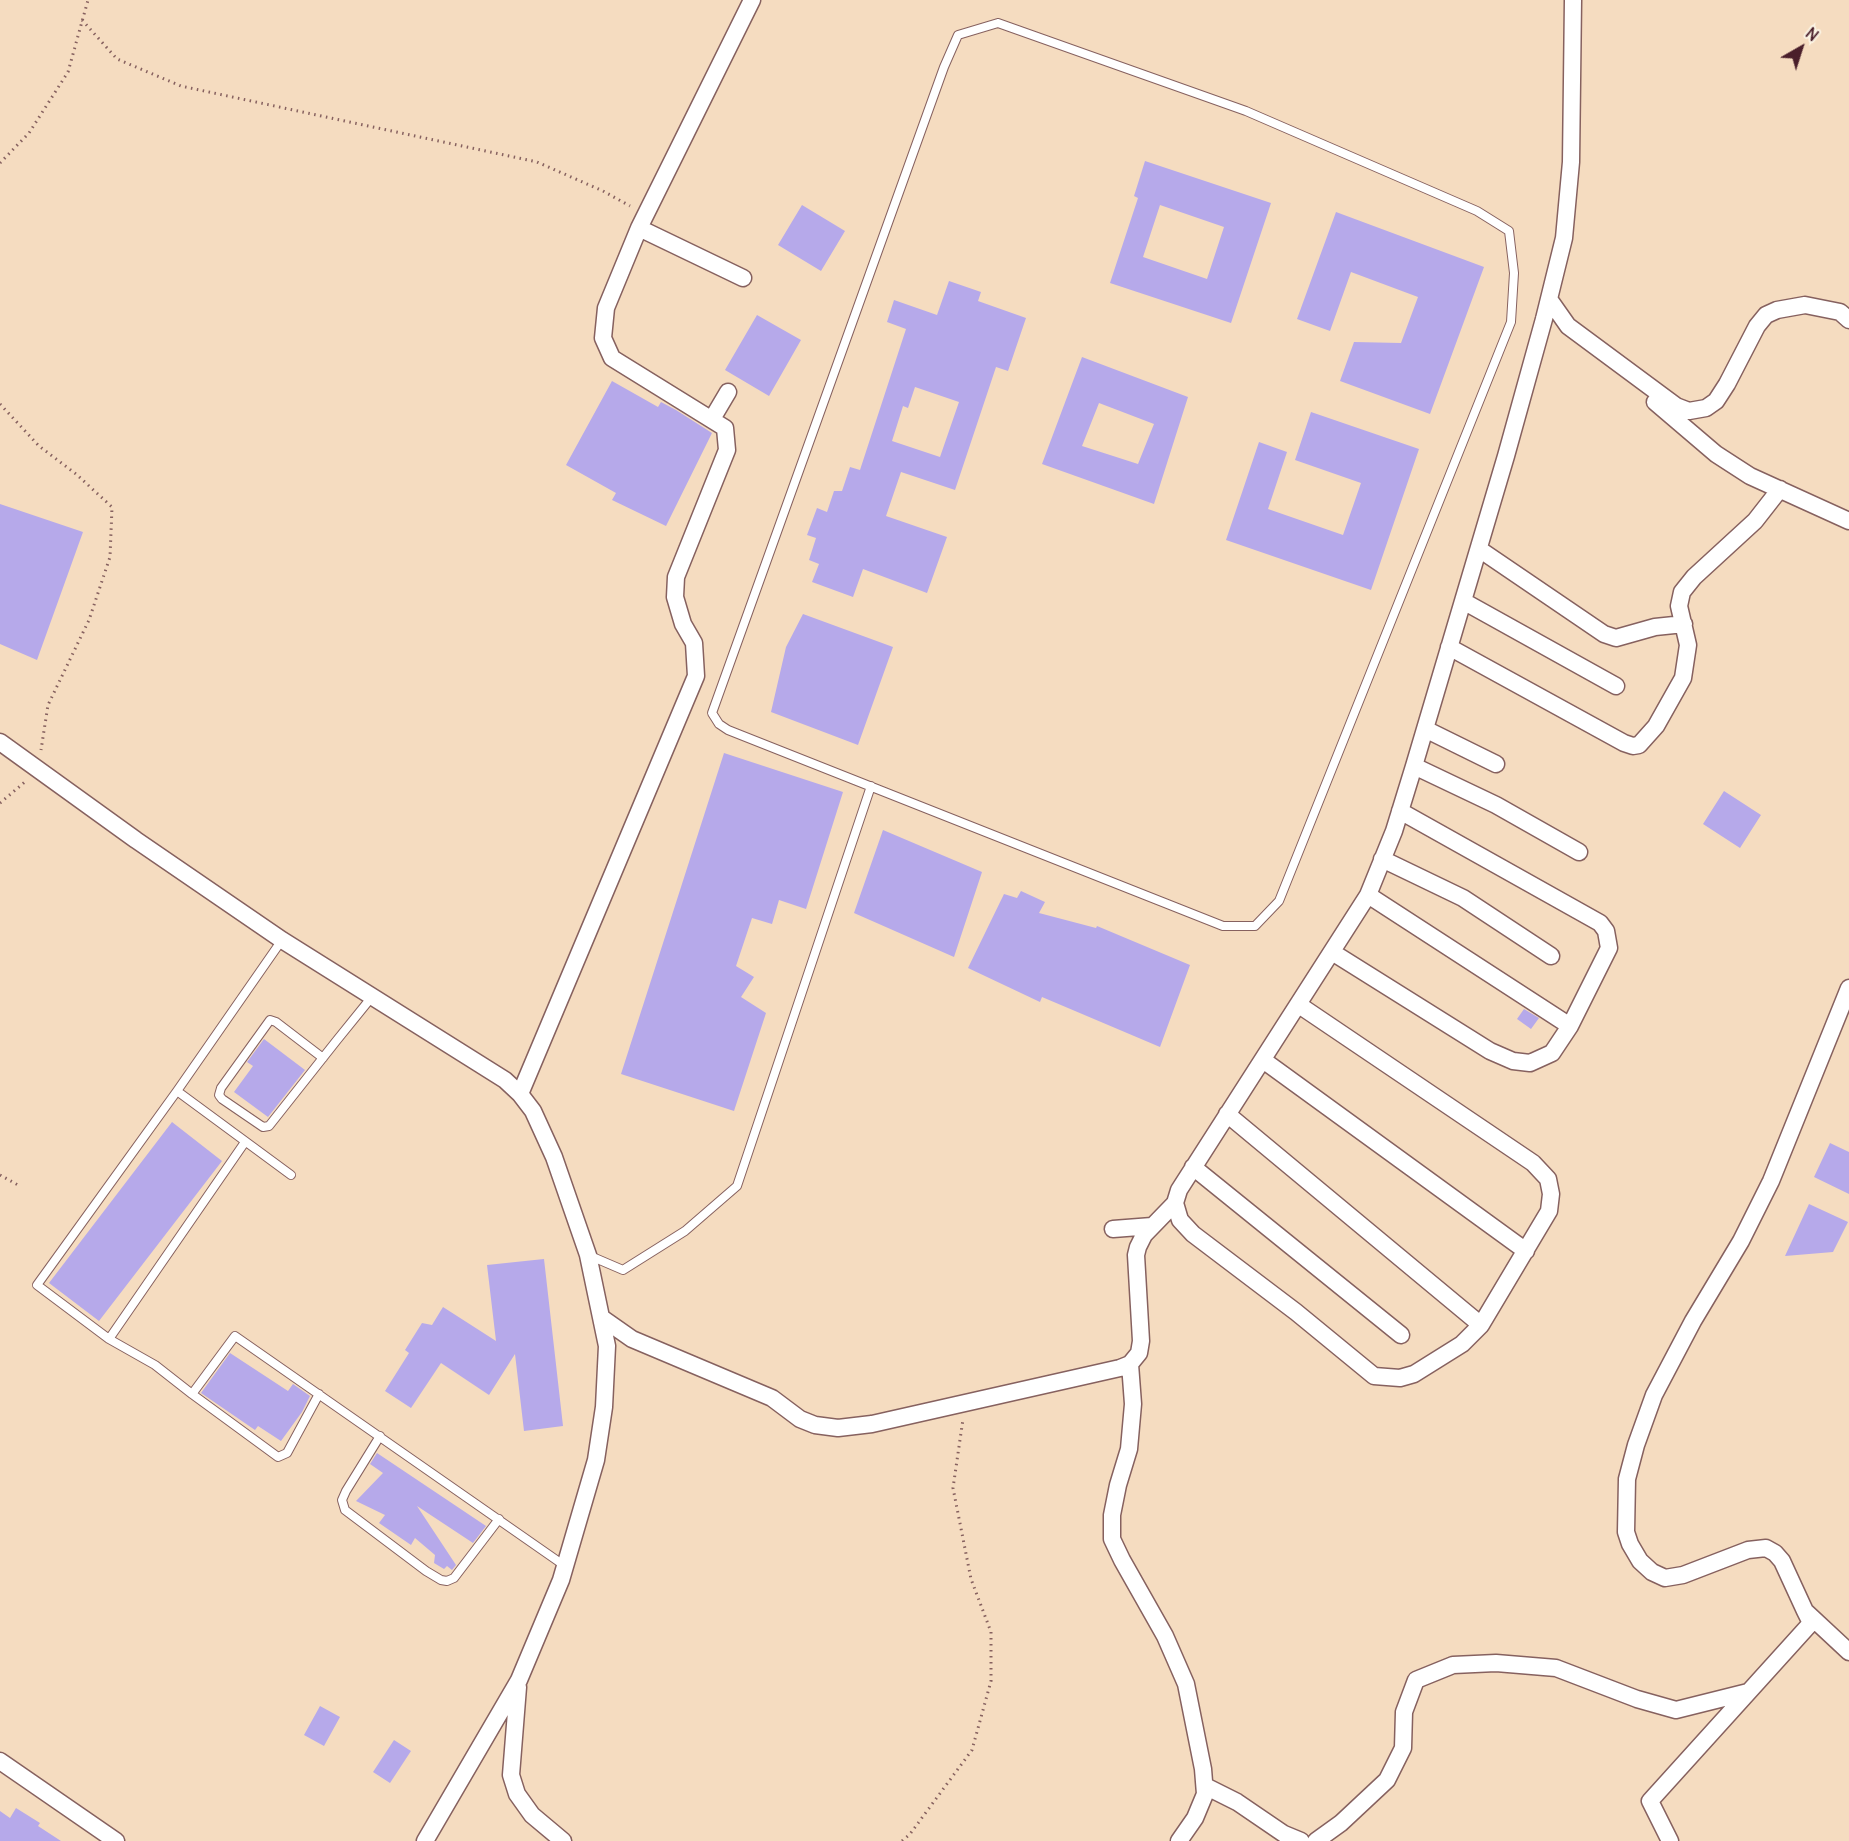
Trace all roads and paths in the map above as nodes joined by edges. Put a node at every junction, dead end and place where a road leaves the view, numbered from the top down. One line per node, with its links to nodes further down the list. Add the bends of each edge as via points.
1 (88, 0): 4 (path)
2 (752, 0): 6 (street)
3 (1573, 0): 8 (street, via 1571,162 1564,238)
4 (82, 20): 5 (path, via 68,72 29,133); 6 (path, via 117,59 181,86 537,162 603,191)
5 (0, 163)
6 (642, 221): 7 (street); 14 (street, via 606,308 603,338 612,358)
7 (743, 278)
8 (1549, 299): 9 (street); 13 (street, via 1568,326 1676,406 1689,411)
9 (1544, 319): 15 (street); 18 (street)
10 (1849, 320): 13 (street, via 1840,312 1805,305 1766,315 1728,384)
11 (728, 392): 14 (street)
12 (0, 404): 27 (path, via 39,446 112,507 110,557 89,620 48,705)
13 (1708, 407): 15 (street)
14 (712, 419): 44 (street, via 725,428 727,450 676,577 675,597 694,643 696,676)
15 (1692, 434): 16 (street, via 1750,476)
16 (1780, 489): 17 (street); 20 (street, via 1755,521 1683,592 1679,606)
17 (1849, 521)
18 (1479, 549): 19 (street); 20 (street, via 1604,634 1616,638)
19 (1463, 601): 21 (street); 22 (street)
20 (1684, 624): 21 (street, via 1689,645 1683,678 1656,726 1639,745 1633,746)
21 (1449, 647): 23 (street)
22 (1616, 686)
23 (1425, 729): 25 (street); 26 (street)
24 (0, 742): 27 (street)
25 (1496, 764)
26 (1414, 766): 30 (street); 31 (street, via 1496,805)
27 (39, 770): 29 (path); 34 (street)
28 (871, 786): 28 (lane, via 1223,926 1255,926 1279,902 1511,322 1514,273 1509,231 1478,210 1235,107 998,23 958,35 712,713 728,729); 55 (lane, via 737,1186 685,1231 623,1270)
29 (0, 803)
30 (1400, 811): 32 (street); 40 (street, via 1600,923 1609,948)
31 (1579, 852)
32 (1382, 859): 33 (street); 36 (street, via 1463,898)
33 (1368, 895): 35 (street); 40 (street)
34 (282, 940): 38 (street); 43 (lane)
35 (1332, 952): 39 (street); 40 (street, via 1490,1052 1513,1061 1530,1063 1552,1053)
36 (1551, 956)
37 (1849, 988): 67 (street, via 1771,1180 1654,1395 1627,1479 1626,1532 1640,1561 1652,1572 1665,1578 1683,1575 1748,1550 1766,1548 1782,1561)
38 (372, 998): 41 (lane); 44 (street, via 505,1080)
39 (1299, 1005): 42 (street); 54 (street, via 1543,1172 1551,1194 1549,1211)
40 (1570, 1026)
41 (323, 1058): 41 (lane, via 268,1126 263,1127 219,1095 270,1020)
42 (1263, 1060): 45 (street); 54 (street)
43 (177, 1091): 46 (lane); 59 (lane, via 37,1285)
44 (520, 1094): 55 (street, via 533,1111 554,1157)
45 (1227, 1114): 47 (street); 57 (street)
46 (245, 1142): 49 (lane); 59 (lane)
47 (1193, 1167): 51 (street); 58 (street)
48 (0, 1175): 50 (path)
49 (291, 1176)
50 (18, 1185)
51 (1175, 1203): 52 (street); 57 (street, via 1180,1220 1193,1234 1374,1376 1400,1378 1414,1374 1462,1344)
52 (1152, 1226): 53 (street); 60 (street, via 1136,1255 1141,1341)
53 (1113, 1229)
54 (1526, 1251): 57 (street)
55 (588, 1255): 56 (street)
56 (602, 1318): 63 (street, via 632,1339 772,1398 815,1425 838,1428 872,1424); 66 (street, via 607,1346 604,1407 596,1460)
57 (1481, 1325)
58 (1401, 1335)
59 (109, 1339): 61 (lane, via 155,1365)
60 (1130, 1364): 63 (street); 72 (street, via 1133,1404 1129,1449 1112,1515 1112,1539 1165,1636 1186,1684)
61 (192, 1394): 62 (lane, via 235,1336); 62 (lane, via 278,1457 287,1453)
62 (319, 1394): 64 (lane)
63 (965, 1402): 77 (path, via 953,1488 971,1579 991,1632 991,1681 972,1750)
64 (380, 1436): 65 (lane); 65 (lane, via 346,1491 342,1500 345,1510 426,1571 441,1580 454,1578)
65 (499, 1519): 66 (lane)
66 (565, 1566): 69 (street)
67 (1805, 1611): 68 (street); 70 (street, via 1811,1623)
68 (1849, 1652)
69 (519, 1680): 75 (street); 76 (street, via 511,1775 517,1794 532,1815)
70 (1748, 1692): 80 (street, via 1676,1710 1556,1668 1496,1663 1453,1665 1416,1680 1404,1712 1403,1748 1387,1780); 81 (street, via 1650,1801)
71 (0, 1761): 73 (street)
72 (1204, 1786): 78 (street, via 1205,1794 1195,1818); 79 (street)
73 (94, 1835): 74 (street)
74 (116, 1841)
75 (425, 1841)
76 (563, 1841)
77 (902, 1841)
78 (1179, 1841)
79 (1301, 1841)
80 (1316, 1841)
81 (1670, 1841)

